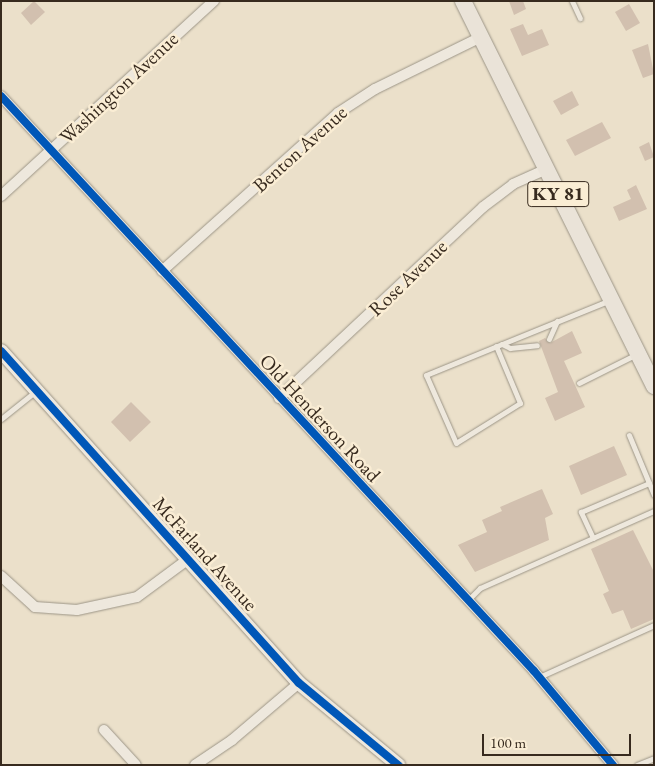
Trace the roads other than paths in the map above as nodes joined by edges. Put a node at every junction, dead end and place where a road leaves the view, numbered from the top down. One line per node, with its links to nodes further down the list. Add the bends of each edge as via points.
1 (214, 1): 7 (street, Washington Avenue)
2 (463, 1): 5 (main road, KY 81)
3 (572, 1): 4 (lane)
4 (580, 18)
5 (480, 37): 8 (main road, KY 81); 10 (street, Benton Avenue, via 375,89 338,113)
6 (1, 96): 7 (street, Old Henderson Road)
7 (52, 150): 9 (street, Washington Avenue); 10 (street, Old Henderson Road)
8 (546, 169): 11 (main road, KY 81); 22 (street, Rose Avenue, via 513,184 483,207)
9 (1, 196)
10 (162, 271): 22 (street, Old Henderson Road)
11 (610, 300): 12 (lane); 18 (main road, KY 81)
12 (558, 321): 13 (lane); 14 (lane)
13 (549, 339)
14 (502, 344): 15 (lane, via 510,348); 16 (lane)
15 (537, 345)
16 (496, 346): 16 (lane, via 424,378 456,443 520,403)
17 (1, 351): 21 (street, McFarland Avenue)
18 (638, 354): 19 (lane); 20 (main road, KY 81)
19 (579, 383)
20 (654, 386)
21 (36, 390): 23 (lane); 29 (street, McFarland Avenue)
22 (279, 398): 31 (street, Old Henderson Road)
23 (1, 419)
24 (629, 436): 25 (lane)
25 (649, 483): 26 (lane); 28 (lane, via 581,512)
26 (654, 495)
27 (654, 511): 28 (lane)
28 (593, 538): 31 (lane, via 480,588)
29 (187, 560): 30 (street, via 137,597 77,610 35,607); 34 (street, McFarland Avenue)
30 (1, 576)
31 (467, 600): 33 (street, Old Henderson Road)
32 (654, 625): 33 (lane)
33 (538, 677): 40 (street, Old Henderson Road)
34 (299, 683): 37 (street, McFarland Avenue); 39 (street, via 232,740)
35 (104, 730): 38 (street)
36 (654, 758): 41 (lane)
37 (392, 763)
38 (136, 765)
39 (195, 765)
40 (613, 765)
41 (638, 765)

